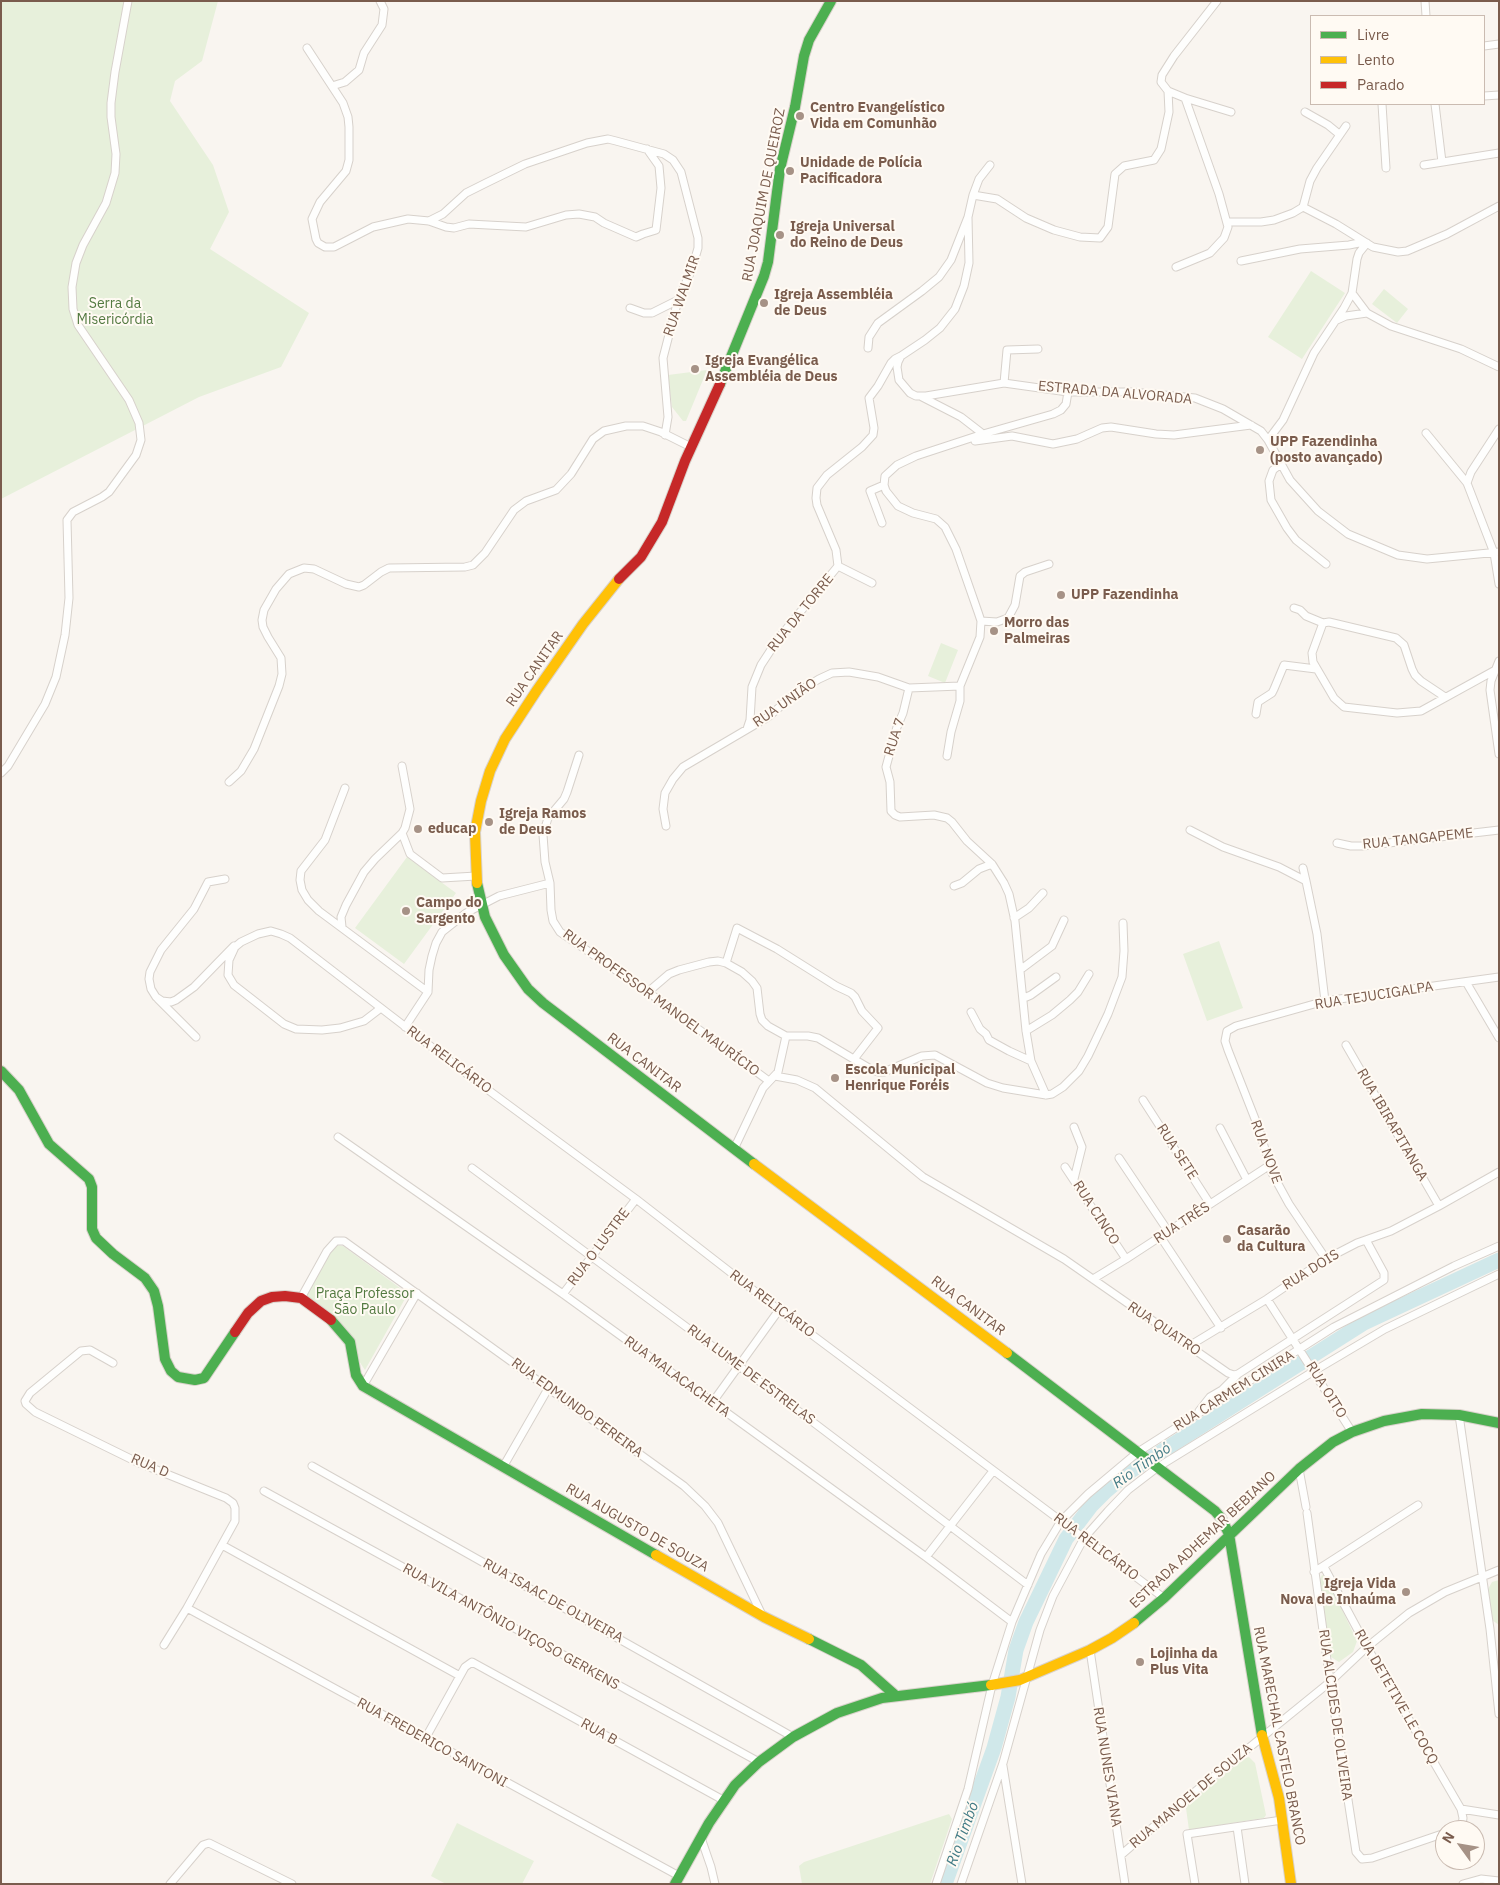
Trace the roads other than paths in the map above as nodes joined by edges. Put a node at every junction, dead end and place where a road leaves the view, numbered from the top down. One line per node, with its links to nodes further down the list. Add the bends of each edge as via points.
1 (128, 1): 81 (street, via 111,103 115,173 106,203 80,254 72,287 78,325 130,400 139,423 141,440 136,454 109,492 73,512 67,520 69,598 66,635 56,677 45,704)
2 (380, 1): 10 (street, via 384,9 382,25 364,53 359,70 345,82)
3 (831, 1): 55 (street, RUA JOAQUIM DE QUEIROZ, via 809,40 804,56 780,169 764,276)
4 (1216, 1): 11 (street, via 1164,71 1162,82)
5 (1425, 1): 6 (street)
6 (1426, 15)
7 (1499, 44): 8 (street)
8 (1485, 46)
9 (307, 48): 10 (street)
10 (332, 86): 31 (street, via 348,117 349,160 346,171 313,214 312,224 318,242 325,247 334,247 368,229 391,222 408,219)
11 (1168, 91): 14 (street); 27 (street, via 1169,119 1161,149 1154,160 1124,166 1115,174 1108,227 1100,238 1054,230 1026,218 998,199)
12 (1499, 95): 13 (street)
13 (1485, 96)
14 (1185, 98): 17 (street); 32 (street)
15 (1382, 105): 26 (street)
16 (1435, 105): 23 (street)
17 (1231, 112)
18 (1305, 112): 20 (street)
19 (1346, 126): 20 (street)
20 (1340, 134): 29 (street, via 1314,173)
21 (647, 149): 31 (street, RUA WALMIR, via 608,139 555,152 466,193 443,214); 31 (street, via 661,170 656,230 636,237 594,217 579,214 526,227 469,224 454,228); 37 (street, RUA WALMIR, via 664,154 678,166 698,238 697,254)
22 (1499, 153): 23 (street)
23 (1442, 162): 25 (street)
24 (990, 165): 27 (street, via 979,179)
25 (1424, 165)
26 (1386, 168)
27 (973, 195): 30 (street)
28 (1499, 206): 33 (street, via 1407,251 1382,250)
29 (1303, 207): 32 (street, via 1274,220); 33 (street)
30 (968, 217): 41 (street, via 951,260 939,277 878,323 869,336); 43 (street, via 969,263 955,308 940,328)
31 (429, 221)
32 (1228, 222): 35 (street, via 1227,232 1218,246 1204,256)
33 (1366, 242): 34 (street, via 1300,249); 36 (street, via 1357,258)
34 (1241, 261)
35 (1176, 267)
36 (1352, 293): 39 (street); 40 (street)
37 (678, 300): 38 (street, via 652,313); 51 (street, RUA WALMIR, via 663,358 668,417)
38 (630, 308)
39 (1367, 313): 40 (street); 44 (street, via 1391,326 1461,349)
40 (1336, 321): 53 (street, via 1314,353 1292,403)
41 (868, 348)
42 (1038, 349): 45 (street, via 1007,350)
43 (901, 356): 47 (street, via 897,367 899,380 910,393); 63 (street, RUA DA TORRE, via 891,363 869,398 873,435 827,475 817,488 817,505 836,550)
44 (1499, 367)
45 (1004, 383): 46 (street, ESTRADA DA ALVORADA); 47 (street, ESTRADA DA ALVORADA)
46 (1068, 392): 48 (street, ESTRADA DA ALVORADA, via 1132,392 1195,398 1223,408); 52 (street, via 1061,410)
47 (919, 396): 52 (street, via 961,417)
48 (1252, 424): 53 (street, ESTRADA DA ALVORADA); 54 (street, via 1174,435 1102,428 1077,439 1053,444 1012,436)
49 (1499, 429): 57 (street)
50 (1426, 433): 57 (street)
51 (665, 434): 55 (street); 82 (street, via 650,428 626,426 598,434 556,490 526,501 514,510 473,565 390,568 359,587 314,569 304,568 289,574 276,589 262,620 263,628 281,658 279,686 254,749 241,771)
52 (983, 434): 54 (street)
53 (1268, 440): 56 (street, ESTRADA DA ALVORADA)
54 (958, 442): 58 (street, via 897,466 885,476)
55 (691, 447): 91 (street, RUA CANITAR, via 662,522 641,557 583,624 505,739 480,801)
56 (1281, 464): 60 (street, ESTRADA DA ALVORADA, via 1290,480 1318,512 1348,534 1373,546 1398,555 1427,559); 62 (street, via 1273,470 1269,481 1270,500 1296,540)
57 (1467, 483): 60 (street)
58 (884, 485): 59 (street, via 870,490); 67 (street, via 889,497 902,508 932,517 945,527)
59 (882, 523)
60 (1496, 553): 65 (street)
61 (1049, 564): 67 (street, via 1020,576 1015,605 1008,618 997,622)
62 (1326, 564)
63 (838, 566): 64 (street); 76 (street, RUA DA TORRE, via 778,639 762,665 752,687)
64 (872, 583)
65 (1499, 584)
66 (1294, 608): 68 (street)
67 (981, 621): 72 (street, via 980,637)
68 (1323, 623): 70 (street, via 1312,653); 74 (street, via 1401,641 1421,682)
69 (1499, 661): 71 (street)
70 (1316, 669): 74 (street, via 1338,703 1353,709 1408,713 1429,707); 75 (street, via 1284,664 1272,693 1258,702)
71 (1497, 669): 74 (street); 77 (street, via 1490,690)
72 (960, 686): 73 (street, RUA UNIÃO); 79 (street, via 961,696)
73 (909, 688): 76 (street, RUA UNIÃO, via 860,673 832,673 796,692 768,717); 89 (street, RUA 7, via 886,767 891,810 900,817 934,815 947,818)
74 (1446, 697)
75 (1256, 714)
76 (747, 730): 84 (street, RUA UNIÃO, via 678,773 664,794)
77 (1499, 754)
78 (579, 755): 94 (street, RUA PROFESSOR MANOEL MAURÍCIO, via 564,799 548,818 543,830)
79 (947, 756)
80 (402, 766): 87 (street, via 410,809)
81 (1, 773)
82 (229, 782)
83 (345, 788): 101 (street, via 325,840 300,875 301,887 308,900)
84 (666, 826)
85 (1190, 830): 93 (street, via 1223,847 1279,866)
86 (1499, 830): 88 (street, RUA TANGAPEME, via 1363,846)
87 (402, 834): 91 (street, via 410,854 442,878); 101 (street, via 364,872 341,917)
88 (1337, 843)
89 (992, 864): 95 (street); 98 (street, via 1009,894)
90 (1303, 868): 93 (street)
91 (476, 876): 97 (street, RUA CANITAR)
92 (225, 879): 111 (street, via 208,882 194,909 161,950 150,972 150,986)
93 (1306, 881): 113 (street, via 1317,934)
94 (550, 883): 97 (street, via 499,896); 110 (street, RUA PROFESSOR MANOEL MAURÍCIO, via 553,921 560,932)
95 (954, 886)
96 (1043, 893): 98 (street)
97 (481, 905): 109 (street, via 442,932 432,956); 133 (street, RUA CANITAR, via 500,949 528,989)
98 (1014, 918): 104 (street)
99 (1064, 920): 104 (street, via 1052,946)
100 (1123, 924): 128 (street, via 1122,977 1108,1014 1078,1071 1063,1087)
101 (342, 927): 109 (street)
102 (241, 942): 111 (street, RUA RELICÁRIO, via 185,995 171,1002); 114 (street, RUA RELICÁRIO, via 264,932 282,934); 114 (street, via 229,960 230,980 284,1024 301,1029 340,1028 364,1021)
103 (726, 963): 110 (street, via 709,962 679,970); 119 (street, via 752,981 758,992 762,1020); 123 (street, via 737,928 851,993 878,1028)
104 (1020, 970): 112 (street)
105 (1089, 974): 117 (street, via 1070,1000)
106 (1056, 977): 112 (street)
107 (1499, 977): 108 (street, RUA TEJUCIGALPA)
108 (1466, 982): 113 (street, RUA TEJUCIGALPA); 121 (street)
109 (428, 992): 116 (street)
110 (648, 992): 127 (street, RUA PROFESSOR MANOEL MAURÍCIO)
111 (156, 997): 120 (street)
112 (1024, 998): 117 (street)
113 (1325, 1002): 118 (street, RUA TEJUCIGALPA, via 1236,1026 1230,1028)
114 (381, 1008): 116 (street, RUA RELICÁRIO)
115 (971, 1012): 124 (street, via 989,1040)
116 (405, 1027): 141 (street, RUA RELICÁRIO)
117 (1026, 1031): 124 (street)
118 (1226, 1035): 135 (street, RUA NOVE, via 1228,1050)
119 (786, 1036): 123 (street, via 818,1038); 126 (street)
120 (196, 1037)
121 (1499, 1038)
122 (1346, 1045): 143 (street, RUA IBIRAPITANGA)
123 (854, 1059): 128 (street, via 874,1071 884,1072 935,1054 988,1083)
124 (1031, 1061): 128 (street)
125 (1, 1071): 155 (street, via 19,1090 50,1144 89,1179 92,1187 92,1229 96,1238 145,1278 154,1291 165,1358 178,1377 204,1378 248,1313 261,1301 285,1296)
126 (776, 1076): 127 (street); 152 (street, RUA PROFESSOR MANOEL MAURÍCIO, via 815,1088 922,1177)
127 (769, 1081): 133 (street)
128 (1046, 1095)
129 (1143, 1100): 142 (street, RUA SETE)
130 (1074, 1127): 139 (street, via 1082,1147)
131 (1220, 1128): 140 (street)
132 (338, 1137): 154 (street, RUA MALACACHETA)
133 (734, 1149): 173 (street, RUA CANITAR)
134 (1119, 1158): 144 (street)
135 (1270, 1165): 140 (street, RUA TRÊS); 150 (street, RUA NOVE, via 1278,1186)
136 (1065, 1167): 139 (street, RUA CINCO)
137 (472, 1168): 148 (street, RUA LUME DE ESTRELAS)
138 (1499, 1172): 143 (street, RUA DOIS)
139 (1074, 1179): 149 (street, RUA CINCO)
140 (1247, 1180): 142 (street, RUA TRÊS)
141 (636, 1199): 148 (street, RUA O LUSTRE); 157 (street, RUA RELICÁRIO)
142 (1210, 1204): 144 (street, RUA TRÊS)
143 (1439, 1206): 146 (street, RUA DOIS)
144 (1168, 1231): 145 (street, RUA TRÊS)
145 (1160, 1236): 149 (street, RUA TRÊS); 158 (street)
146 (1366, 1240): 150 (street, RUA DOIS); 159 (street, via 1384,1273 1384,1280)
147 (1499, 1246): 161 (street, RUA CARMEM CINIRA, via 1365,1310)
148 (592, 1256): 154 (street, RUA O LUSTRE); 163 (street, RUA LUME DE ESTRELAS)
149 (1126, 1259): 152 (street, RUA TRÊS)
150 (1326, 1259): 156 (street, RUA DOIS)
151 (1499, 1274): 164 (street, RUA CARMEM CINIRA)
152 (1092, 1278): 160 (street, RUA QUATRO)
153 (417, 1294): 155 (street, RUA EDMUNDO PEREIRA, via 344,1242 336,1241); 166 (street); 167 (street, RUA EDMUNDO PEREIRA)
154 (563, 1294): 168 (street, RUA MALACACHETA)
155 (300, 1298): 166 (street, via 343,1332 350,1342 356,1375)
156 (1267, 1299): 158 (street, RUA DOIS); 159 (street, RUA OITO)
157 (779, 1310): 163 (street); 178 (street, RUA RELICÁRIO)
158 (1220, 1328): 160 (street, RUA DOIS)
159 (1293, 1339): 161 (street, RUA OITO); 165 (street)
160 (1190, 1346): 165 (street, RUA QUATRO, via 1228,1373)
161 (1301, 1350): 164 (street, RUA OITO); 169 (street, RUA CARMEM CINIRA)
162 (113, 1363): 185 (street, RUA D, via 90,1350 81,1351 30,1393 26,1404 137,1462 233,1503 235,1521)
163 (739, 1366): 168 (street); 182 (street, RUA LUME DE ESTRELAS)
164 (1313, 1369): 172 (street, RUA OITO); 175 (street, RUA CARMEM CINIRA)
165 (1238, 1374): 169 (street, via 1210,1397)
166 (363, 1386): 176 (street, RUA AUGUSTO DE SOUZA)
167 (548, 1387): 176 (street); 194 (street, RUA EDMUNDO PEREIRA, via 684,1486 706,1506 718,1523)
168 (712, 1403): 186 (street, RUA MALACACHETA)
169 (1198, 1413): 173 (street, RUA CARMEM CINIRA)
170 (1459, 1415): 171 (street, ESTRADA ADHEMAR BEBIANO); 172 (street, ESTRADA ADHEMAR BEBIANO, via 1406,1416); 190 (street)
171 (1499, 1424)
172 (1352, 1432): 177 (street, ESTRADA ADHEMAR BEBIANO)
173 (1140, 1454): 175 (street, RUA CANITAR); 181 (street, RUA CARMEM CINIRA, via 1106,1478)
174 (312, 1466): 207 (street, RUA ISAAC DE OLIVEIRA)
175 (1156, 1466): 183 (street, RUA CANITAR, via 1215,1512); 184 (street, RUA CARMEM CINIRA)
176 (503, 1467): 194 (street, RUA AUGUSTO DE SOUZA)
177 (1299, 1469): 183 (street, ESTRADA ADHEMAR BEBIANO); 189 (street, RUA ALCIDES DE OLIVEIRA)
178 (993, 1471): 181 (street, RUA RELICÁRIO); 182 (street)
179 (264, 1491): 210 (street, RUA VILA ANTÔNIO VIÇOSO GERKENS)
180 (1418, 1506): 187 (street)
181 (1064, 1523): 184 (street, RUA RELICÁRIO); 191 (street, RUA CARMEM CINIRA, via 1041,1554)
182 (951, 1525): 186 (street); 191 (street, RUA LUME DE ESTRELAS)
183 (1229, 1534): 192 (street, ESTRADA ADHEMAR BEBIANO); 208 (street, RUA MARECHAL CASTELO BRANCO)
184 (1082, 1537): 192 (street, RUA RELICÁRIO); 202 (street, RUA CARMEM CINIRA, via 1040,1630)
185 (222, 1545): 193 (street, RUA D); 201 (street)
186 (926, 1557): 195 (street, RUA MALACACHETA)
187 (1324, 1567): 189 (street); 199 (street, RUA DETETIVE LE COCQ)
188 (1499, 1570): 190 (street, RUA MANOEL DE SOUZA)
189 (1314, 1572): 203 (street, RUA ALCIDES DE OLIVEIRA)
190 (1482, 1576): 197 (street); 199 (street, RUA MANOEL DE SOUZA, via 1425,1602)
191 (1028, 1585): 195 (street, RUA CARMEM CINIRA)
192 (1164, 1598): 200 (street, ESTRADA ADHEMAR BEBIANO, via 1125,1629)
193 (187, 1608): 198 (street, RUA D); 209 (street, RUA FREDERICO SANTONI)
194 (764, 1617): 205 (street, RUA AUGUSTO DE SOUZA, via 861,1665)
195 (1012, 1622): 204 (street, RUA CARMEM CINIRA)
196 (1499, 1628): 197 (street)
197 (1490, 1629): 206 (street)
198 (164, 1645)
199 (1367, 1646): 203 (street, RUA MANOEL DE SOUZA); 213 (street, RUA DETETIVE LE COCQ)
200 (1090, 1650): 202 (street, ESTRADA ADHEMAR BEBIANO); 220 (street, RUA NUNES VIANA)
201 (460, 1676): 209 (street); 212 (street, RUA B, via 467,1664 476,1663)
202 (1024, 1679): 204 (street, ESTRADA ADHEMAR BEBIANO); 211 (street, RUA CARMEM CINIRA)
203 (1330, 1682): 208 (street, RUA MANOEL DE SOUZA); 218 (street, RUA ALCIDES DE OLIVEIRA, via 1354,1845 1359,1857 1372,1858)
204 (996, 1685): 205 (street, ESTRADA ADHEMAR BEBIANO); 227 (street, RUA CARMEM CINIRA, via 968,1789)
205 (895, 1695): 207 (street, ESTRADA ADHEMAR BEBIANO, via 855,1706)
206 (1499, 1714)
207 (794, 1737): 210 (street, ESTRADA ADHEMAR BEBIANO)
208 (1262, 1737): 215 (street, RUA MARECHAL CASTELO BRANCO); 220 (street, RUA MANOEL DE SOUZA)
209 (425, 1740): 221 (street, RUA FREDERICO SANTONI)
210 (759, 1762): 212 (street, ESTRADA ADHEMAR BEBIANO)
211 (1003, 1763): 228 (street, RUA CARMEM CINIRA); 229 (street)
212 (723, 1800): 219 (street, ESTRADA ADHEMAR BEBIANO)
213 (1461, 1809): 214 (street); 216 (street)
214 (1499, 1815)
215 (1282, 1820): 217 (street); 233 (street, RUA MARECHAL CASTELO BRANCO)
216 (1463, 1820)
217 (1236, 1827): 231 (street, via 1187,1834); 232 (street)
218 (1435, 1836)
219 (701, 1838): 221 (street, ESTRADA ADHEMAR BEBIANO); 226 (street)
220 (1121, 1855): 230 (street, RUA NUNES VIANA)
221 (677, 1880)
222 (1481, 1881): 223 (street); 234 (street)
223 (1499, 1881)
224 (170, 1884): 225 (street, via 203,1845 209,1843)
225 (292, 1884)
226 (715, 1884)
227 (936, 1884)
228 (961, 1884)
229 (1022, 1884)
230 (1126, 1884)
231 (1195, 1884)
232 (1246, 1884)
233 (1291, 1884)
234 (1463, 1884)

